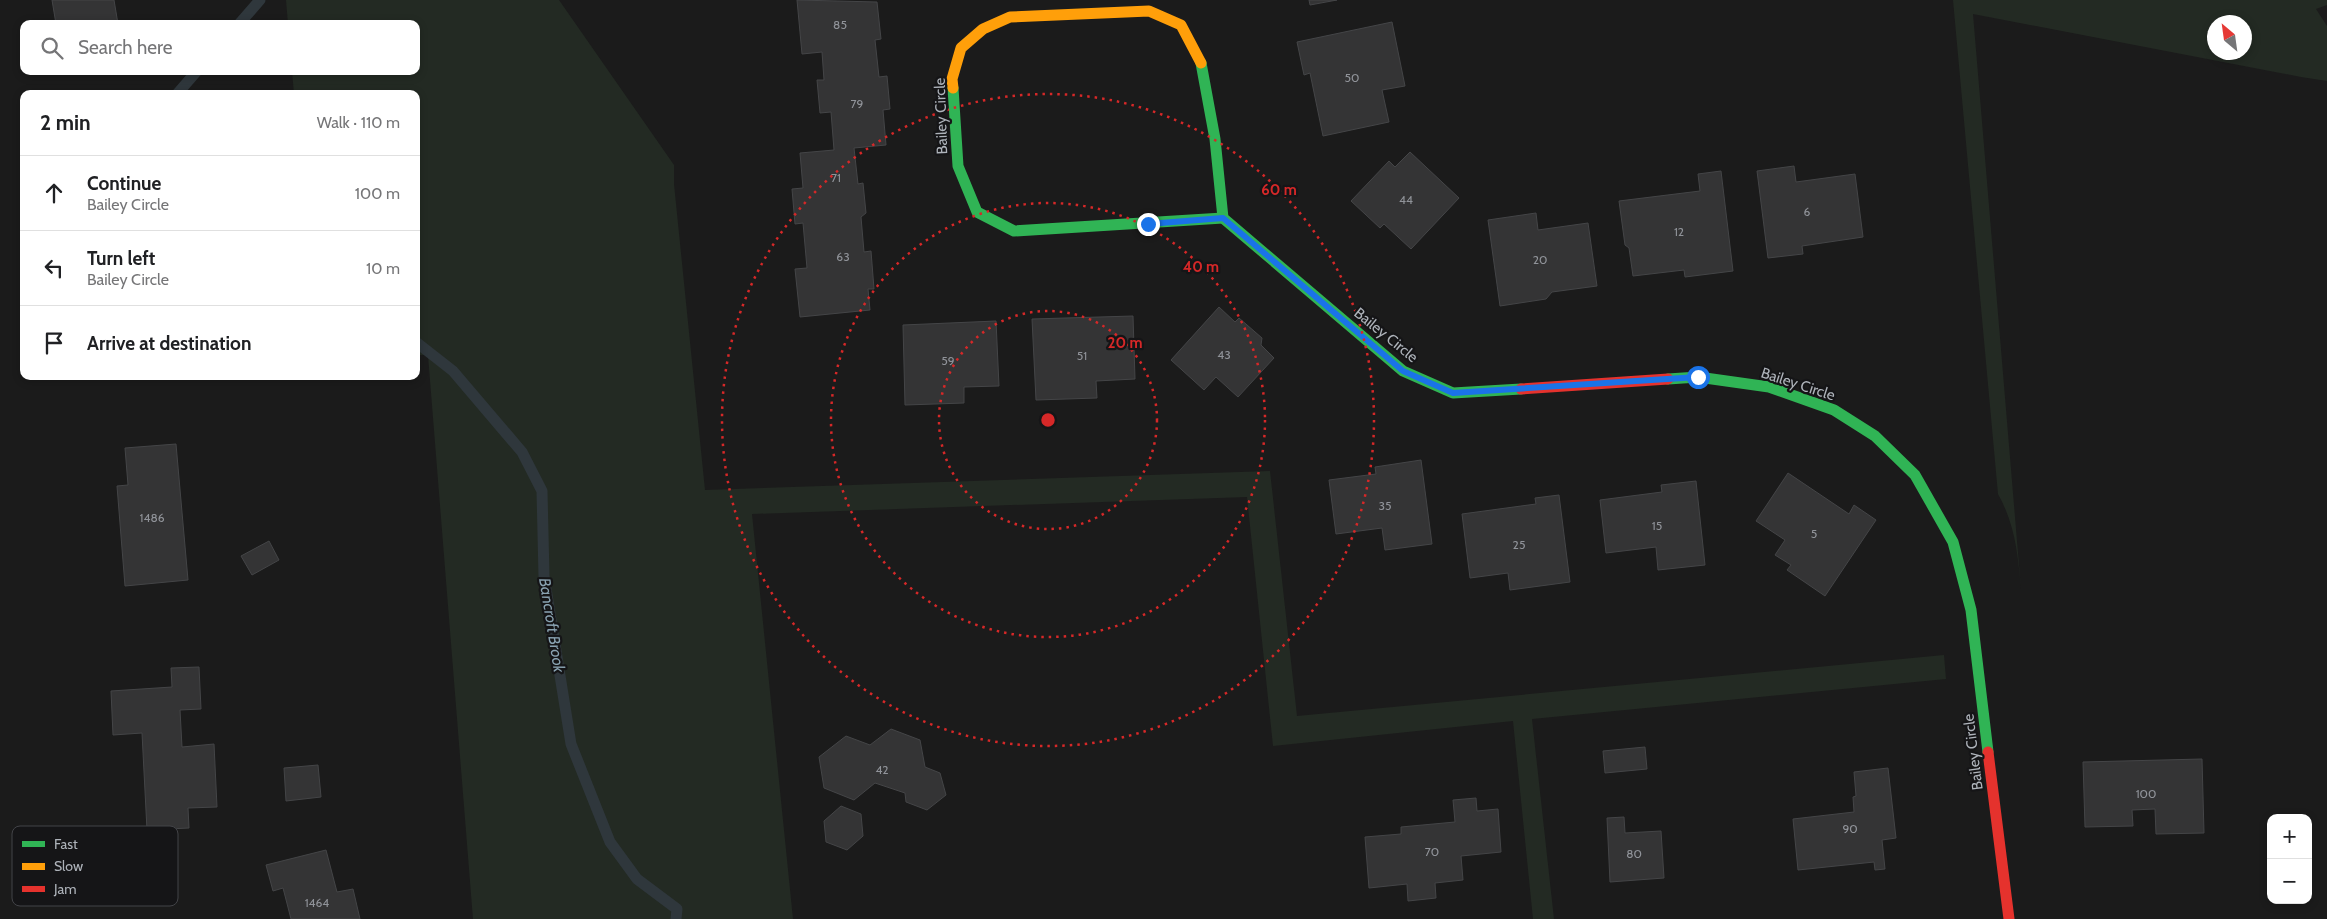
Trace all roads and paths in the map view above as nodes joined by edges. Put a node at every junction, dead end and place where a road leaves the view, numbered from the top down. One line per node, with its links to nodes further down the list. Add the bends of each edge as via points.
1 (1223, 218): 1 (street, Bailey Circle, via 1203,66 1181,25 1149,11 1010,17 983,29 960,48 952,79 958,166 977,212 1014,231); 2 (street, Bailey Circle, via 1403,371 1453,393 1698,377 1769,387 1834,410 1875,436 1916,475 1953,542 1971,610)
2 (2009, 919)

